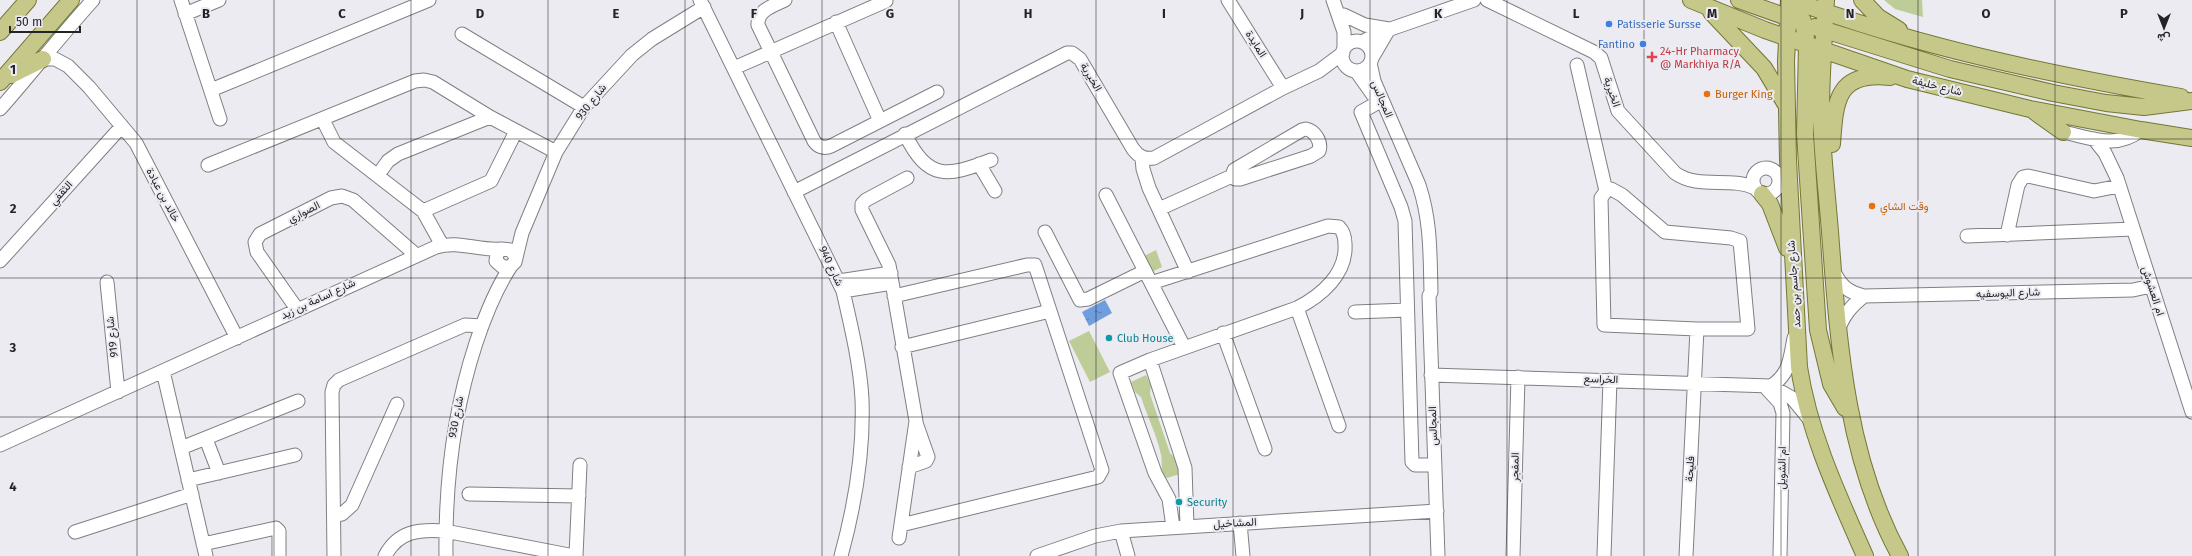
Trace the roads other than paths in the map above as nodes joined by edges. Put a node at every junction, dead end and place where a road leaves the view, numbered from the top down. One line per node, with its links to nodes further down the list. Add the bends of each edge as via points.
1 (28, 0): 26 (main road)
2 (71, 0): 44 (main road)
3 (93, 0): 27 (street)
4 (181, 0): 20 (street)
5 (219, 0): 20 (street)
6 (429, 0): 46 (street)
7 (785, 0): 33 (street, via 761,12 758,18 759,29)
8 (1228, 0): 45 (street, المايدة)
9 (1333, 0): 34 (street, via 1344,32)
10 (1339, 0): 21 (street)
11 (1474, 0): 24 (street)
12 (1487, 0): 74 (street, الخيرية, via 1594,52 1602,62 1618,111 1675,173 1691,182 1733,182)
13 (1739, 0): 22 (main road)
14 (1790, 0): 22 (main road)
15 (1862, 0): 30 (main road, via 1878,17)
16 (886, 1): 23 (street)
17 (1697, 2): 29 (main road, شارع خليفة); 50 (main road, via 1722,22 1764,68)
18 (702, 4): 40 (street, شارع 940); 51 (street, شارع 930, via 632,55)
19 (1826, 6): 22 (main road); 25 (main road); 30 (main road)
20 (185, 14): 46 (street)
21 (1344, 14): 24 (street, via 1366,25); 31 (street, via 1350,30)
22 (1803, 17): 25 (main road); 29 (main road, شارع جاسم بن حمد); 32 (main road); 35 (main road, via 1811,36)
23 (836, 22): 33 (street); 57 (street)
24 (1389, 29): 31 (street); 37 (street)
25 (1825, 30): 35 (main road); 48 (main road, via 1950,69 2052,93 2144,107)
26 (0, 32)
27 (62, 34): 36 (street); 39 (street, خالد بن عبادة, via 62,51)
28 (462, 34): 51 (street)
29 (1787, 38): 32 (main road, شارع خليفة); 50 (main road, شارع جاسم بن حمد)
30 (1918, 41): 48 (main road, via 2040,71)
31 (1360, 42): 34 (street, via 1353,42); 37 (street, via 1370,48)
32 (1807, 45): 35 (main road, شارع خليفة); 126 (main road, via 1805,134 1818,330 1831,384)
33 (770, 51): 40 (street); 57 (street, via 818,146 827,147)
34 (1343, 51): 41 (street, via 1343,61); 42 (street)
35 (1824, 51): 43 (main road, شارع خليفة); 69 (main road, via 1821,113)
36 (43, 59): 39 (street, خالد بن عبادة, via 56,59); 44 (main road); 52 (street)
37 (1371, 60): 41 (street, via 1364,69); 99 (street, المجالس, via 1374,81 1425,203 1430,241)
38 (1576, 65): 77 (street)
39 (68, 66): 58 (street, خالد بن عبادة)
40 (734, 68): 78 (street, شارع 940)
41 (1352, 69): 42 (street); 49 (street, المجالس, via 1371,90)
42 (1319, 71): 45 (street)
43 (1906, 79): 53 (main road, شارع خليفة); 69 (main road, via 1878,76 1855,81 1846,87 1835,106 1831,150)
44 (0, 81)
45 (1283, 88): 67 (street, via 1154,158)
46 (211, 90): 55 (street)
47 (937, 92): 57 (street)
48 (2192, 100)
49 (1377, 103): 99 (street, المجالس, via 1419,205 1424,229 1426,292); 103 (street, via 1362,113 1403,213)
50 (1786, 105): 90 (main road, شارع جاسم بن حمد)
51 (584, 107): 66 (street, شارع 930)
52 (0, 109)
53 (2030, 109): 59 (main road, شارع خليفة); 61 (main road)
54 (490, 117): 56 (street, via 433,82 424,80 415,81); 60 (street); 71 (street, via 398,154 388,161)
55 (220, 119)
56 (323, 120): 68 (street); 71 (street, via 331,137 339,146)
57 (880, 121)
58 (122, 126): 89 (street, الثقفي); 111 (street, خالد بن عبادة, via 136,143)
59 (2141, 130): 63 (main road, شارع خليفة); 65 (street)
60 (516, 131): 66 (street); 81 (street, via 491,181)
61 (2063, 132): 64 (street)
62 (905, 134): 67 (street, الخيرية, via 1062,55 1072,53 1080,59 1133,149); 76 (street, via 921,161 947,173 962,171 985,162); 78 (street, الخيرية)
63 (2192, 138)
64 (2094, 139): 65 (street); 70 (street, ام العشوش)
65 (2123, 141): 70 (street, via 2114,154)
66 (556, 152): 88 (street, شارع 930, via 522,233)
67 (1142, 158): 80 (street, via 1143,169)
68 (208, 165)
69 (1826, 167): 91 (main road)
70 (2113, 169): 75 (street, ام العشوش)
71 (378, 175): 81 (street)
72 (1232, 176): 72 (street, via 1234,170 1302,130 1313,132 1319,143 1319,151 1311,156 1240,179); 80 (street)
73 (907, 178): 96 (street, via 862,204 864,217 886,256)
74 (1757, 186): 90 (main road, via 1770,204)
75 (2119, 186): 82 (street, ام العشوش); 84 (street, via 2094,191 2023,177 2018,185)
76 (995, 191)
77 (1606, 191): 108 (street, via 1602,194 1601,204 1604,325); 108 (street, via 1616,190 1666,232 1740,241 1748,328)
78 (794, 192): 97 (street, شارع 940)
79 (1106, 194): 92 (street)
80 (1159, 208): 93 (street)
81 (423, 211): 86 (street)
82 (2133, 229): 84 (street); 98 (street, ام العشوش)
83 (1044, 232): 92 (street, via 1080,300 1088,299)
84 (2007, 235): 85 (street)
85 (1967, 236)
86 (442, 245): 87 (street, شارع اسامة بن زيد); 88 (street, شارع اسامة بن زيد, via 463,244)
87 (416, 255): 102 (street, شارع اسامة بن زيد); 102 (street, الصواري, via 353,200 342,196 331,198 260,234 255,242 258,252)
88 (505, 258): 106 (street, شارع 930, via 498,285)
89 (0, 261)
90 (1793, 265): 107 (main road, شارع جاسم بن حمد)
91 (1833, 270): 100 (street, شارع اليوسفيه, via 1841,286 1852,293); 109 (main road)
92 (1145, 271): 95 (street)
93 (1188, 272): 95 (street); 101 (street, via 1328,226 1339,227 1346,250 1335,278 1319,295)
94 (107, 282): 121 (street, شارع 919)
95 (1151, 283): 113 (street)
96 (892, 284): 97 (street); 104 (street, via 1031,264 1037,268); 112 (street)
97 (841, 286): 158 (street, شارع 940, via 852,327 861,390 862,442 856,489)
98 (2151, 286): 100 (street, شارع اليوسفيه, via 2133,290); 124 (street, ام العشوش)
99 (1429, 296): 116 (street, المجالس)
100 (1864, 296): 109 (street, via 1852,305 1843,317)
101 (1298, 308): 110 (street); 127 (street)
102 (297, 309): 111 (street, شارع اسامة بن زيد)
103 (1407, 310): 105 (street); 134 (street, via 1412,462 1415,465)
104 (1050, 311): 112 (street); 145 (street, via 1102,466 1101,474)
105 (1355, 312)
106 (482, 326): 143 (street, via 465,325 339,380 334,385 332,392); 148 (street, شارع 930, via 462,387 455,418 447,474)
107 (1797, 326): 120 (street, via 1785,374 1781,380); 125 (main road, شارع جاسم بن حمد, via 1799,367)
108 (1697, 329): 119 (street, فليحة)
109 (1838, 331): 126 (main road)
110 (1223, 333): 113 (street); 131 (street)
111 (238, 338): 115 (street, شارع اسامة بن زيد)
112 (902, 347): 145 (street, via 916,421)
113 (1184, 347): 114 (street)
114 (1150, 360): 136 (street, via 1183,459); 138 (street, via 1124,370 1120,376 1155,474)
115 (163, 371): 121 (street, شارع اسامة بن زيد); 130 (street)
116 (1432, 374): 117 (street, الخراسع); 134 (street, المجالس)
117 (1518, 377): 118 (street, الخراسع); 163 (street, المفجر)
118 (1610, 380): 119 (street, الخراسع); 164 (street)
119 (1695, 382): 120 (street, الخراسع); 165 (street, فليحة)
120 (1768, 386): 125 (street, الخراسع, via 1792,398); 166 (street, ام الشويل, via 1780,403 1783,413)
121 (118, 392): 129 (street, شارع اسامة بن زيد)
122 (298, 401): 128 (street)
123 (397, 404): 143 (street, via 352,505 342,514)
124 (2192, 412)
125 (1811, 420): 167 (main road, شارع جاسم بن حمد, via 1836,491)
126 (1853, 423): 168 (main road, via 1869,486)
127 (1339, 426)
128 (206, 439): 130 (street); 135 (street)
129 (0, 445)
130 (181, 448): 137 (street)
131 (1265, 449)
132 (295, 455): 135 (street)
133 (580, 465): 141 (street)
134 (1435, 465): 142 (street, المجالس)
135 (219, 472): 137 (street)
136 (1186, 476): 138 (street, via 1177,485); 146 (street)
137 (188, 480): 139 (street)
138 (1162, 486): 147 (street, via 1171,508)
139 (192, 494): 150 (street); 152 (street)
140 (469, 494): 141 (street)
141 (579, 496): 157 (street)
142 (1437, 511): 144 (street, المشاخيل); 162 (street, المجالس)
143 (335, 515): 154 (street)
144 (1240, 523): 146 (street, المشاخيل); 161 (street)
145 (901, 525): 151 (street)
146 (1187, 526): 147 (street, المشاخيل)
147 (1173, 527): 149 (street, المشاخيل)
148 (445, 531): 155 (street, via 409,532 394,542); 156 (street, شارع 930); 157 (street)
149 (1121, 531): 159 (street, المشاخيل, via 1095,536); 160 (street)
150 (76, 532)
151 (899, 538)
152 (204, 550): 153 (street, via 276,528 279,531)
153 (279, 556)
154 (334, 556)
155 (384, 556)
156 (446, 556)
157 (575, 556)
158 (841, 556)
159 (1037, 556)
160 (1128, 556)
161 (1242, 556)
162 (1438, 556)
163 (1513, 556)
164 (1604, 556)
165 (1686, 556)
166 (1780, 556)
167 (1865, 556)
168 (1900, 556)

